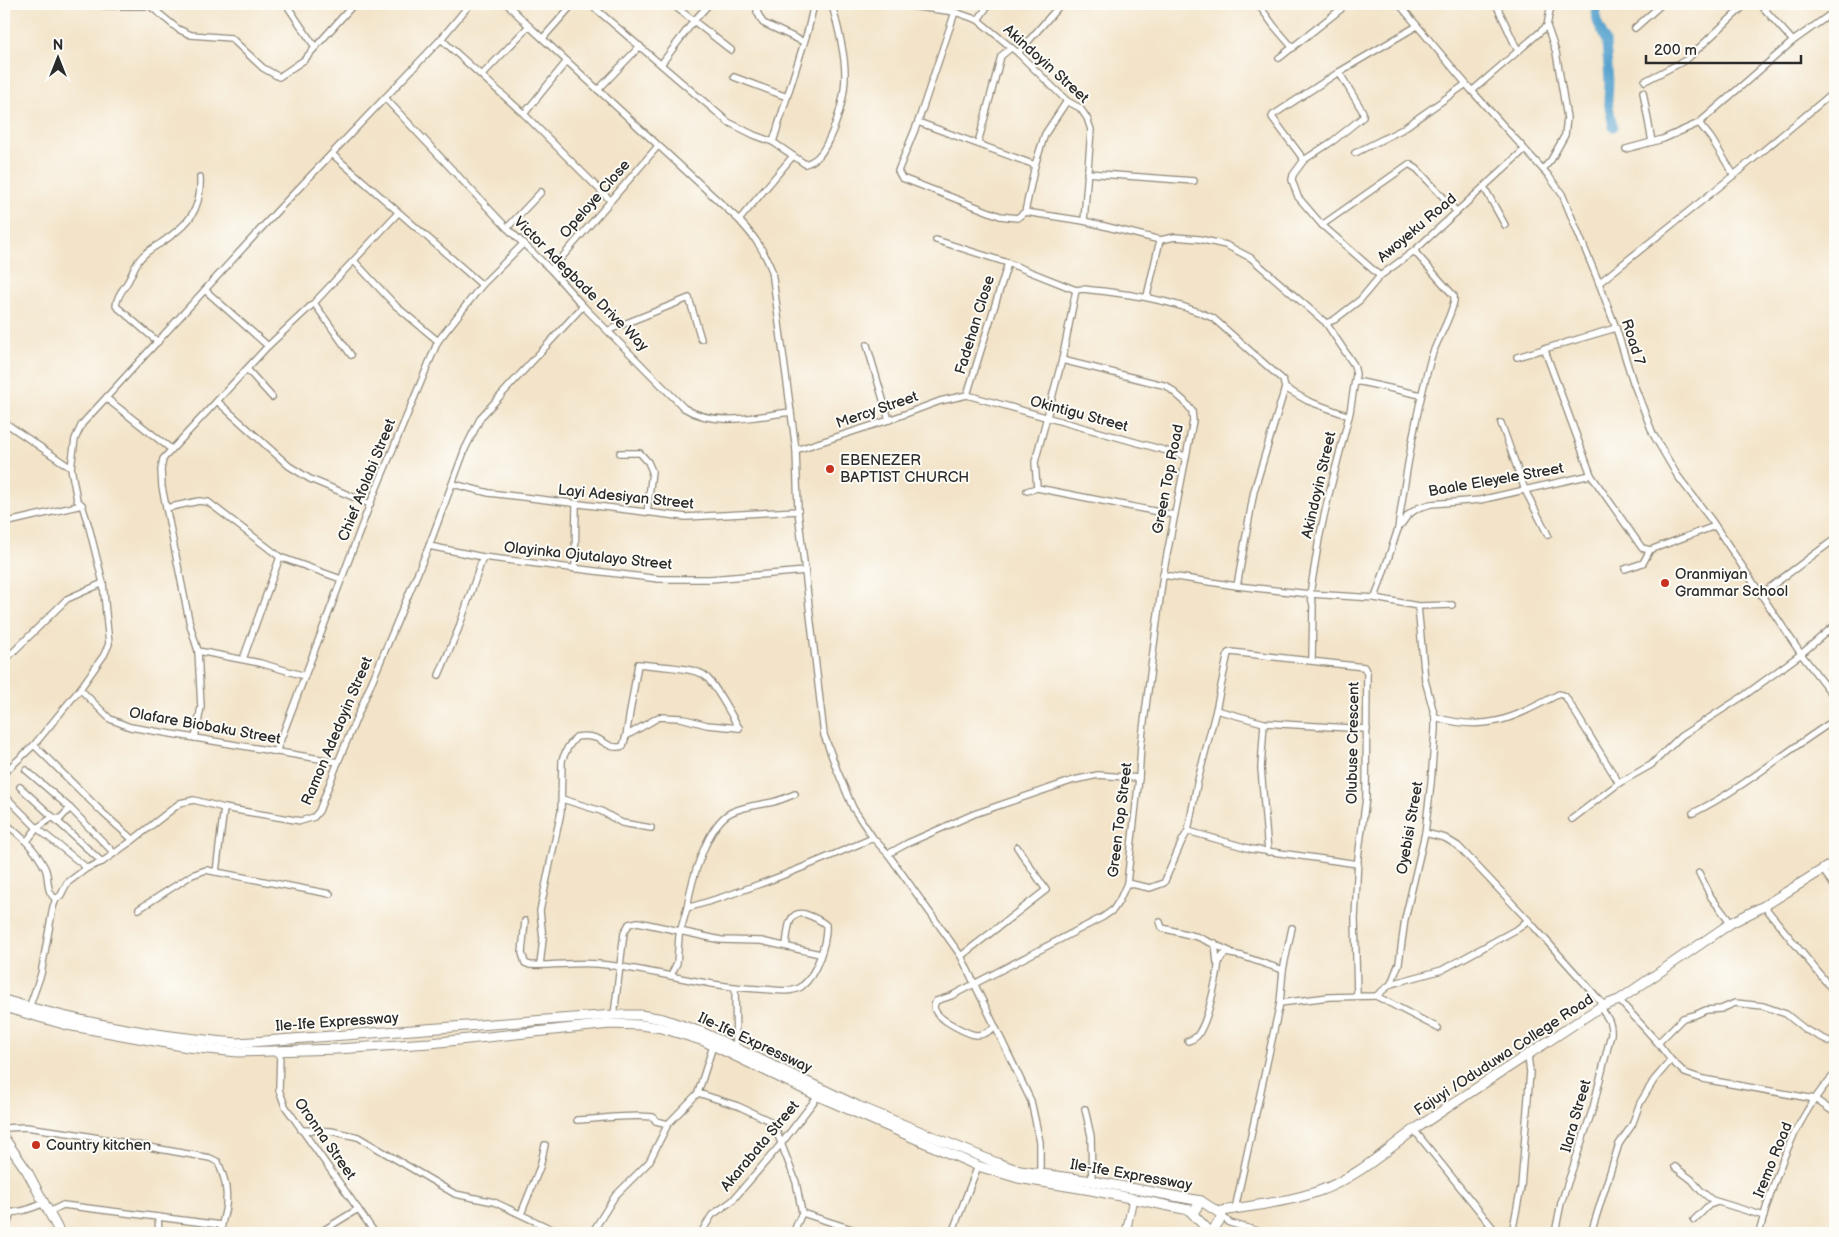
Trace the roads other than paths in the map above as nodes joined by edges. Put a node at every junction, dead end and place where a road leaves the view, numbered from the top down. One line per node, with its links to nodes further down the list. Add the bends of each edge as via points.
1 (89, 4): 39 (street, via 150,6 191,35 231,38 262,68 279,77 304,60)
2 (286, 4): 39 (street)
3 (354, 4): 39 (street)
4 (470, 4): 35 (street)
5 (507, 4): 30 (street)
6 (573, 4): 34 (street)
7 (590, 4): 38 (street)
8 (672, 4): 28 (street)
9 (710, 4): 28 (street)
10 (758, 4): 37 (street, via 757,12 763,23)
11 (814, 4): 37 (street)
12 (895, 4): 25 (street)
13 (989, 4): 27 (street)
14 (1061, 4): 44 (street)
15 (1258, 4): 41 (street)
16 (1342, 4): 41 (street, via 1341,9)
17 (1399, 4): 31 (street, Road 7)
18 (1496, 4): 43 (street)
19 (1554, 4): 32 (street)
20 (1662, 4): 33 (street)
21 (1746, 4): 51 (street, via 1686,60)
22 (1760, 4): 36 (street)
23 (833, 9): 71 (street, via 843,45 845,85 842,100 834,127 814,162 806,164)
24 (1835, 11): 26 (street)
25 (955, 12): 27 (street); 61 (street)
26 (1830, 16): 29 (street); 36 (street)
27 (978, 20): 40 (street, Akindoyin Street)
28 (693, 22): 42 (street); 47 (street)
29 (1835, 23)
30 (529, 26): 34 (street); 49 (street)
31 (1417, 26): 48 (street); 52 (street, Road 7)
32 (1547, 26): 43 (street); 74 (street, via 1556,52 1567,118 1565,135)
33 (1635, 28)
34 (544, 38): 46 (street)
35 (441, 39): 49 (street); 57 (street)
36 (1793, 41): 62 (street)
37 (804, 42): 58 (street)
38 (640, 46): 47 (street); 53 (street)
39 (315, 47)
40 (1011, 48): 44 (street, Akindoyin Street); 65 (street, via 1001,56)
41 (1293, 48): 45 (street)
42 (731, 50)
43 (1518, 50): 54 (street)
44 (1018, 53): 59 (street, Akindoyin Street)
45 (1279, 58)
46 (567, 62): 53 (street); 60 (street)
47 (662, 63): 63 (street, via 728,122)
48 (1339, 72): 72 (street, via 1363,117); 72 (street, via 1272,117)
49 (482, 75): 60 (street)
50 (734, 77): 58 (street)
51 (1645, 81)
52 (1466, 84): 54 (street, Road 7); 69 (street, via 1401,130)
53 (598, 90): 66 (street)
54 (1472, 91): 68 (street, Road 7)
55 (1835, 91): 76 (street)
56 (1643, 92): 64 (street)
57 (385, 98): 70 (street); 89 (street, Victor Adegbade Drive Way)
58 (787, 98): 63 (street)
59 (1068, 100): 73 (street, via 1045,134); 75 (street, Akindoyin Street, via 1080,108 1091,130)
60 (524, 114): 81 (street)
61 (918, 122): 65 (street); 82 (street, Akindoyin Street, via 898,171 902,178 1000,216 1017,218)
62 (1699, 123): 64 (street); 76 (street)
63 (772, 142): 71 (street)
64 (1652, 142): 67 (street)
65 (978, 143): 73 (street)
66 (658, 146): 81 (street, Opeloye Close); 85 (street)
67 (1626, 149)
68 (1524, 150): 74 (street, Road 7); 79 (street, Awoyeku Road)
69 (1355, 153)
70 (332, 154): 84 (street); 100 (street)
71 (793, 156): 85 (street)
72 (1304, 160): 87 (street, via 1293,175 1293,185 1298,197)
73 (1035, 165): 82 (street)
74 (1543, 169): 98 (street, Road 7, via 1562,194)
75 (1087, 173): 78 (street); 86 (street, Akindoyin Street)
76 (1734, 175): 98 (street)
77 (200, 178): 110 (street, via 197,205 188,222 140,258 116,301 116,306)
78 (1194, 180)
79 (1484, 187): 83 (street, Awoyeku Road); 88 (street)
80 (541, 192): 89 (street)
81 (610, 200): 96 (street, Opeloye Close)
82 (1025, 212): 86 (street, Akindoyin Street)
83 (1457, 212): 87 (street, via 1409,164); 93 (street, Awoyeku Road)
84 (398, 213): 94 (street); 99 (street)
85 (739, 220): 125 (street, via 765,252 772,271)
86 (1084, 221): 91 (street, Akindoyin Street)
87 (1322, 225): 97 (street)
88 (1505, 225)
89 (507, 228): 92 (street, Victor Adegbade Drive Way)
90 (936, 240): 95 (street)
91 (1160, 240): 102 (street); 105 (street, Akindoyin Street, via 1175,236 1226,245 1251,258)
92 (524, 243): 96 (street, Victor Adegbade Drive Way); 99 (street, Chief Afolabi Street)
93 (1414, 251): 97 (street, Awoyeku Road); 121 (street, via 1454,296 1434,348)
94 (354, 261): 103 (street); 109 (street, via 396,306)
95 (1008, 263): 101 (street); 120 (street, Fadehan Close)
96 (551, 270): 104 (street, Victor Adegbade Drive Way)
97 (1380, 276): 105 (street, Awoyeku Road, via 1360,300)
98 (1599, 283): 106 (street, Road 7)
99 (482, 285): 109 (street, Chief Afolabi Street)
100 (205, 290): 110 (street); 112 (street)
101 (1076, 290): 102 (street); 116 (street)
102 (1147, 296): 119 (street, via 1213,318 1283,380)
103 (314, 303): 112 (street); 114 (street)
104 (583, 306): 107 (street, Victor Adegbade Drive Way); 137 (street, Ramon Adedoyin Street, via 481,417)
105 (1326, 323): 118 (street, Akindoyin Street, via 1354,365)
106 (1616, 328): 113 (street); 149 (street, Road 7, via 1652,434)
107 (609, 330): 108 (street, via 688,298); 125 (street, Victor Adegbade Drive Way, via 690,411 706,417 729,419)
108 (701, 339)
109 (438, 341): 141 (street, Chief Afolabi Street)
110 (158, 342): 122 (street)
111 (868, 345): 128 (street)
112 (268, 346): 117 (street)
113 (1544, 348): 115 (street); 136 (street)
114 (351, 355)
115 (1517, 357)
116 (1062, 360): 127 (street); 134 (street, Green Top Road, via 1167,386 1192,411)
117 (247, 369): 123 (street); 124 (street)
118 (1355, 382): 121 (street); 126 (street, Akindoyin Street)
119 (1285, 388): 126 (street, via 1308,401); 163 (street, via 1254,491)
120 (967, 395): 127 (street, Okintigu Street); 128 (street, Mercy Street, via 940,401)
121 (1421, 396): 150 (street)
122 (106, 398): 131 (street); 135 (street, via 82,424 75,438)
123 (272, 398)
124 (217, 401): 131 (street); 141 (street, via 289,466 310,479)
125 (791, 412): 132 (street)
126 (1349, 416): 164 (street, Akindoyin Street, via 1329,494)
127 (1048, 418): 134 (street, Okintigu Street); 138 (street, via 1036,462)
128 (889, 420): 132 (street, Mercy Street)
129 (4, 422): 135 (street)
130 (1501, 423): 139 (street)
131 (171, 449): 144 (street, via 163,459 161,470)
132 (796, 450): 145 (street)
133 (620, 453): 146 (street, via 640,453 648,462 652,471)
134 (1186, 456): 147 (street, Green Top Road)
135 (71, 468): 143 (street)
136 (1591, 475): 139 (street, Baale Eleyele Street); 154 (street, via 1642,548)
137 (452, 484): 142 (street, Layi Adesiyan Street, via 489,493); 153 (street, Ramon Adedoyin Street)
138 (1037, 488): 140 (street); 147 (street)
139 (1525, 490): 150 (street, Baale Eleyele Street, via 1480,500 1431,504 1408,515); 151 (street)
140 (1027, 491)
141 (370, 504): 161 (street, Chief Afolabi Street)
142 (576, 504): 146 (street, Layi Adesiyan Street); 158 (street)
143 (82, 505): 148 (street); 162 (street)
144 (166, 508): 155 (street, via 208,502); 170 (street)
145 (798, 511): 146 (street, Layi Adesiyan Street, via 701,518); 159 (street)
146 (647, 513)
147 (1174, 515): 160 (street, Green Top Road)
148 (4, 523)
149 (1714, 526): 154 (street); 165 (street, Road 7)
150 (1398, 529): 166 (street, Baale Eleyele Street)
151 (1548, 535)
152 (1835, 539): 165 (street)
153 (429, 546): 156 (street, Olayinka Ojutalayo Street); 188 (street, Ramon Adedoyin Street)
154 (1650, 550): 157 (street, via 1643,564)
155 (280, 557): 161 (street); 173 (street)
156 (483, 557): 158 (street, Olayinka Ojutalayo Street); 175 (street)
157 (1625, 568)
158 (575, 569): 159 (street, Olayinka Ojutalayo Street, via 659,579 710,579)
159 (806, 571): 207 (street, via 824,735 854,808)
160 (1163, 575): 163 (street); 191 (street, Green Top Street)
161 (341, 580): 176 (street, Chief Afolabi Street)
162 (103, 583): 172 (street, via 67,598); 177 (street, via 109,644)
163 (1237, 586): 164 (street)
164 (1310, 594): 166 (street); 174 (street, Akindoyin Street, via 1313,605)
165 (1761, 594): 171 (street, Road 7)
166 (1375, 598): 168 (street)
167 (1452, 605): 168 (street)
168 (1418, 606): 180 (street, Oyebisi Street, via 1426,680)
169 (1835, 625): 171 (street)
170 (198, 651): 173 (street); 185 (street, via 201,707)
171 (1802, 654): 178 (street, Road 7); 192 (street, via 1745,696 1681,736 1651,765)
172 (4, 659)
173 (243, 659): 176 (street)
174 (1312, 660): 179 (street, Olubuse Crescent, via 1228,653); 183 (street, Olubuse Crescent, via 1366,669)
175 (439, 675)
176 (304, 676): 187 (street, Chief Afolabi Street)
177 (80, 689): 185 (street, Olafare Biobaku Street, via 110,719 119,723); 186 (street)
178 (1834, 693)
179 (1216, 710): 182 (street); 205 (street, Olubuse Crescent)
180 (1435, 717): 192 (street, via 1454,723 1507,720 1562,694); 206 (street, Oyebisi Street)
181 (1835, 720): 199 (street, via 1740,786)
182 (1264, 723): 183 (street); 211 (street, via 1261,768)
183 (1367, 729): 216 (street, Olubuse Crescent, via 1366,798)
184 (626, 736): 184 (street, via 659,717 739,728 715,686 704,675 638,664); 196 (street, via 623,746 618,748 596,738 576,737 562,760)
185 (195, 738): 187 (street, Olafare Biobaku Street)
186 (34, 745): 190 (street); 208 (street)
187 (276, 752): 188 (street, Olafare Biobaku Street)
188 (338, 762): 198 (street, Ramon Adedoyin Street, via 314,817 293,820)
189 (26, 770): 197 (street)
190 (4, 773)
191 (1139, 778): 213 (street, via 1098,774 1074,780 974,814); 221 (street, Green Top Street)
192 (1619, 783): 201 (street)
193 (20, 787): 200 (street)
194 (796, 794): 226 (street, via 776,802 746,806 718,822 691,884)
195 (6, 797): 203 (street)
196 (562, 799): 204 (street, via 622,823); 239 (street, via 540,905 543,939)
197 (70, 808): 200 (street, via 60,819); 212 (street)
198 (224, 808): 208 (street, Ramon Adedoyin Street, via 194,800 180,803); 219 (street)
199 (1692, 812)
200 (53, 817): 203 (street); 214 (street)
201 (1572, 819)
202 (4, 822): 209 (street)
203 (37, 828): 209 (street); 217 (street)
204 (651, 828)
205 (1188, 831): 211 (street); 221 (street, Olubuse Crescent, via 1164,883 1150,888)
206 (1425, 833): 228 (street, Ilara Street, via 1445,838 1458,846); 245 (street, Oyebisi Street, via 1405,919 1399,963)
207 (874, 838): 213 (street); 226 (street)
208 (133, 840): 212 (street, Ramon Adedoyin Street)
209 (27, 841): 224 (street, via 43,864 49,878 49,892)
210 (1017, 847): 237 (street, via 1046,890)
211 (1268, 852): 216 (street)
212 (114, 853): 214 (street, Ramon Adedoyin Street)
213 (888, 854): 237 (street)
214 (102, 862): 217 (street, Ramon Adedoyin Street)
215 (1835, 862): 218 (main road, Fajuyi /Oduduwa College Road)
216 (1358, 864): 248 (street, Olubuse Crescent, via 1355,919)
217 (87, 868): 224 (street, Ramon Adedoyin Street, via 67,883 62,895)
218 (1822, 869): 222 (street); 225 (main road, Fajuyi /Oduduwa College Road)
219 (216, 872): 223 (street); 227 (street, via 198,872)
220 (1699, 873): 231 (street, via 1711,897)
221 (1126, 883): 244 (street, Green Top Street, via 1113,910 1103,917)
222 (1835, 887)
223 (330, 894)
224 (56, 899): 255 (street, Ramon Adedoyin Street, via 41,974)
225 (1764, 906): 231 (main road, Fajuyi /Oduduwa College Road); 247 (street)
226 (687, 908): 233 (street)
227 (139, 909)
228 (1528, 920): 245 (street, via 1520,928 1442,970); 253 (street, Ilara Street)
229 (525, 921): 239 (street, via 522,957 525,963)
230 (1160, 922): 234 (street, via 1162,928)
231 (1731, 924): 251 (main road, Fajuyi /Oduduwa College Road)
232 (1292, 928): 242 (street)
233 (680, 931): 235 (street, via 721,940); 240 (street, via 638,922 629,924 624,932); 243 (street, via 677,963)
234 (1214, 943): 238 (street); 241 (street)
235 (786, 946): 236 (street); 236 (street, via 791,920 798,912 816,917 826,925)
236 (820, 954): 246 (street, via 815,969 800,987 784,990)
237 (961, 956): 244 (street)
238 (1242, 956): 241 (street, via 1226,953 1219,960); 242 (street)
239 (540, 965): 240 (street, via 596,963)
240 (621, 966): 243 (street); 256 (street)
241 (1218, 968): 259 (street, via 1202,1025 1197,1037)
242 (1283, 970): 252 (street)
243 (671, 975): 246 (street)
244 (974, 983): 257 (street); 257 (street, Green Top Street, via 936,1001 936,1013 974,1035 984,1034)
245 (1391, 984): 249 (street)
246 (735, 988): 263 (street)
247 (1835, 993)
248 (1357, 996): 249 (street); 252 (street)
249 (1376, 996): 258 (street)
250 (4, 1000): 255 (main road, Ile-Ife Expressway)
251 (1619, 1000): 253 (main road, Fajuyi /Oduduwa College Road); 260 (street)
252 (1280, 1003): 290 (street)
253 (1602, 1006): 265 (main road, Fajuyi /Oduduwa College Road); 319 (street, Ilara Street, via 1612,1026 1611,1034 1593,1108 1561,1203)
254 (4, 1007): 264 (main road, Ile-Ife Expressway, via 67,1025 188,1047 238,1052)
255 (29, 1008): 256 (main road, Ile-Ife Expressway, via 67,1018 189,1039 238,1043)
256 (614, 1014): 263 (main road, Ile-Ife Expressway, via 663,1019 704,1033)
257 (995, 1027): 283 (street, via 1031,1101 1040,1142)
258 (1438, 1028)
259 (1188, 1041)
260 (1658, 1043): 261 (street, via 1683,1018 1735,1003 1763,1006 1786,1014 1806,1030); 266 (street)
261 (1835, 1044)
262 (713, 1046): 264 (main road, Ile-Ife Expressway, via 662,1028 610,1024 430,1043); 268 (street); 269 (main road, Ile-Ife Expressway)
263 (736, 1049): 283 (main road, Ile-Ife Expressway, via 858,1106)
264 (280, 1051): 276 (street, Oronna Street, via 279,1090)
265 (1528, 1056): 277 (main road, Fajuyi /Oduduwa College Road); 318 (street, via 1530,1072 1521,1187)
266 (1671, 1060): 270 (street, via 1685,1073 1703,1079); 320 (street, via 1654,1080 1619,1144)
267 (1835, 1074): 270 (street, Iremo Road)
268 (698, 1093): 274 (street); 279 (street, via 768,1120)
269 (818, 1096): 279 (street, Akarabata Street); 281 (main road, Ile-Ife Expressway)
270 (1814, 1098): 272 (street); 298 (street, Iremo Road, via 1775,1180)
271 (1085, 1110): 284 (street, via 1091,1136)
272 (1835, 1113)
273 (577, 1120): 274 (street, via 636,1115 653,1117)
274 (668, 1124): 309 (street, via 649,1162 616,1196)
275 (4, 1128): 301 (street, via 26,1127 76,1134 210,1158 218,1162 226,1183 226,1206)
276 (301, 1130): 289 (street, Oronna Street); 296 (street, via 331,1131 358,1137 454,1194 494,1202)
277 (1414, 1130): 290 (main road, Fajuyi /Oduduwa College Road, via 1338,1183 1318,1192); 317 (street)
278 (4, 1138): 288 (main road)
279 (781, 1144): 295 (street, via 796,1182); 310 (street, Akarabata Street, via 732,1201 712,1215)
280 (545, 1145): 296 (street, via 540,1168)
281 (978, 1166): 283 (main road, Ile-Ife Expressway, via 1018,1178); 313 (street)
282 (1675, 1167): 287 (street, via 1696,1183 1701,1192)
283 (1040, 1177): 284 (main road, Ile-Ife Expressway); 285 (main road, Ile-Ife Expressway)
284 (1092, 1181): 286 (main road, Ile-Ife Expressway)
285 (1133, 1198): 291 (main road, Ile-Ife Expressway); 314 (street)
286 (1201, 1202): 291 (main road, Ile-Ife Expressway, via 1194,1210); 297 (main road)
287 (1718, 1202): 298 (street); 300 (street)
288 (45, 1203): 293 (main road); 294 (street)
289 (358, 1208): 306 (street); 307 (street, Oronna Street)
290 (1234, 1209): 297 (main road, Fajuyi /Oduduwa College Road)
291 (1189, 1210): 315 (main road)
292 (4, 1212): 294 (street)
293 (49, 1212): 299 (street, via 63,1206); 303 (main road)
294 (12, 1213): 302 (street)
295 (802, 1213): 311 (street); 312 (street)
296 (522, 1214): 308 (street)
297 (1220, 1214): 315 (main road); 316 (street, via 1230,1223)
298 (1764, 1216): 321 (street, Iremo Road)
299 (158, 1217): 301 (street); 304 (street)
300 (1694, 1220)
301 (221, 1225): 305 (street)
302 (4, 1231)
303 (60, 1233)
304 (159, 1233)
305 (221, 1233)
306 (319, 1233)
307 (374, 1233)
308 (560, 1233)
309 (592, 1233)
310 (700, 1233)
311 (794, 1233)
312 (864, 1233)
313 (952, 1233)
314 (1126, 1233)
315 (1211, 1233)
316 (1265, 1233)
317 (1497, 1233)
318 (1512, 1233)
319 (1555, 1233)
320 (1591, 1233)
321 (1759, 1233)

